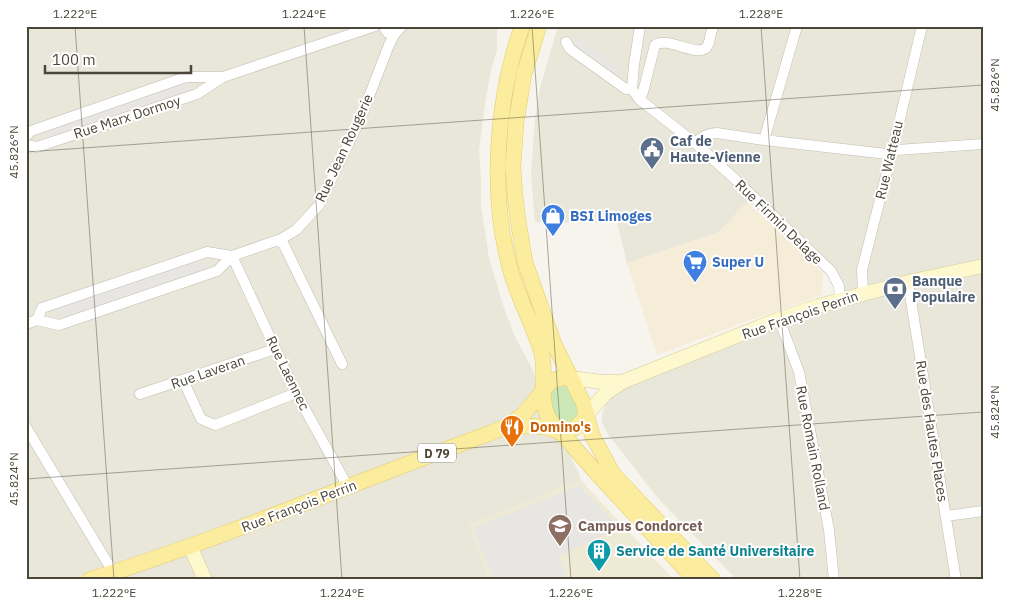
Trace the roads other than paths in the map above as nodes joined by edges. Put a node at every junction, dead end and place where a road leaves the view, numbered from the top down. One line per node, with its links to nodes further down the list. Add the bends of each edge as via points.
1 (375, 26): 12 (street, Rue Marx Dormoy)
2 (386, 26): 10 (street, via 388,33)
3 (402, 26): 10 (street, Rue Jean Rougerie)
4 (522, 26): 34 (main road, via 503,103 497,171 505,247 525,312 542,351)
5 (540, 26): 31 (main road, via 524,74 516,123 515,196 526,262 554,344)
6 (640, 26): 13 (street)
7 (797, 26): 16 (street)
8 (922, 26): 20 (street, Rue Watteau)
9 (712, 30): 14 (street, via 707,46 700,51 667,42 655,45)
10 (394, 35): 21 (street, Rue Jean Rougerie, via 361,117 319,205 296,230)
11 (566, 42): 13 (street, Rue Firmin Delage, via 570,49 626,89)
12 (223, 77): 15 (street, Rue Marx Dormoy, via 186,77 31,131); 19 (street, Rue Marx Dormoy, via 197,94 37,147)
13 (632, 89): 14 (street, Rue Firmin Delage)
14 (639, 99): 17 (street, Rue Firmin Delage)
15 (26, 136)
16 (764, 140): 17 (street, via 710,133); 20 (street)
17 (695, 143): 26 (street, Rue Firmin Delage, via 831,272 839,286)
18 (983, 144): 20 (street)
19 (26, 146)
20 (892, 152): 25 (street, Rue Watteau, via 862,270)
21 (281, 239): 22 (street, Rue Jean Rougerie); 30 (street)
22 (232, 256): 28 (street, Rue Jean Rougerie, via 217,271 59,325); 28 (street, Rue Jean Rougerie, via 208,252 42,308); 29 (street, Rue Laennec)
23 (983, 266): 24 (main road, Rue François Perrin)
24 (908, 282): 25 (main road, Rue François Perrin); 43 (street, Rue des Hautes Places)
25 (863, 294): 26 (main road, Rue François Perrin)
26 (840, 300): 27 (main road, Rue François Perrin)
27 (779, 319): 33 (main road, Rue François Perrin); 50 (street, Rue Romain Rolland, via 799,372 829,530)
28 (31, 322)
29 (276, 349): 32 (street, Rue Laveran); 35 (street, Rue Laennec)
30 (342, 364)
31 (571, 378): 33 (main road, Rue François Perrin); 34 (main road, Rue François Perrin, via 551,381); 37 (main road)
32 (183, 380): 35 (street, via 201,420 215,425); 36 (street, Rue Laveran)
33 (622, 382): 37 (main road, Rue François Perrin, via 606,393)
34 (544, 389): 38 (main road, Rue François Perrin, via 522,415); 40 (main road, via 544,406)
35 (296, 393): 41 (street, Rue Laennec)
36 (140, 394)
37 (587, 414): 40 (main road, Rue François Perrin, via 577,427); 49 (main road, via 592,435 613,474)
38 (507, 426): 40 (main road, Rue François Perrin); 41 (main road, Rue François Perrin / D 79)
39 (26, 428): 45 (street)
40 (560, 431): 48 (main road)
41 (348, 487): 44 (main road, Rue François Perrin / D 79)
42 (983, 511): 43 (street)
43 (946, 516): 51 (street, Rue des Hautes Places)
44 (190, 546): 45 (main road, Rue François Perrin / D 79); 47 (main road)
45 (113, 572): 46 (main road, Rue François Perrin / D 79)
46 (89, 580)
47 (205, 580)
48 (695, 580)
49 (713, 580)
50 (834, 580)
51 (956, 580)

